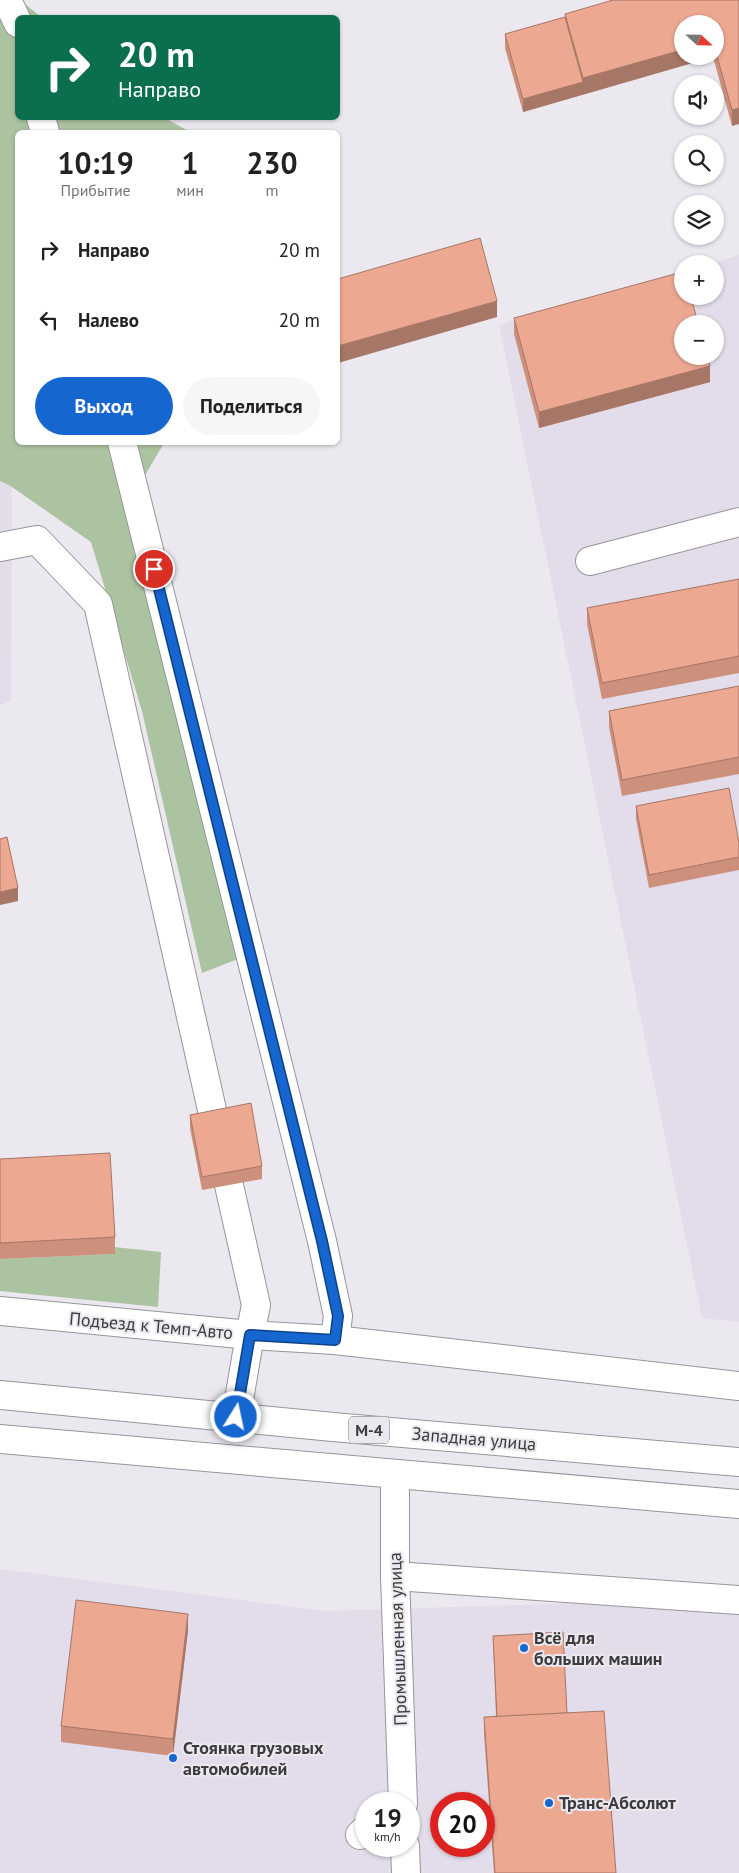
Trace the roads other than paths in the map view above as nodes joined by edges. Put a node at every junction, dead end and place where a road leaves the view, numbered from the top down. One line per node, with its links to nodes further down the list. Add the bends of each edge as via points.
1 (7, 0): 2 (main road)
2 (15, 17)
3 (123, 445): 9 (main road, via 322,1241 338,1316)
4 (739, 522): 6 (main road)
5 (0, 547): 8 (main road, via 37,540 98,604 256,1305)
6 (590, 561)
7 (0, 1311): 8 (main road, Подъезд к Темп-Авто)
8 (250, 1335): 9 (main road); 12 (main road, Подъезд к Темп-Авто)
9 (335, 1340): 10 (main road)
10 (739, 1386)
11 (0, 1395): 12 (main road, Западная улица / М-4)
12 (236, 1417): 14 (main road, Западная улица / М-4)
13 (0, 1439): 15 (main road, М-4)
14 (739, 1462)
15 (395, 1474): 16 (main road, М-4); 17 (main road, Промышленная улица)
16 (739, 1504)
17 (395, 1576): 18 (main road); 19 (main road, Промышленная улица)
18 (739, 1600)
19 (399, 1792)
20 (405, 1857): 21 (main road)
21 (406, 1873)

